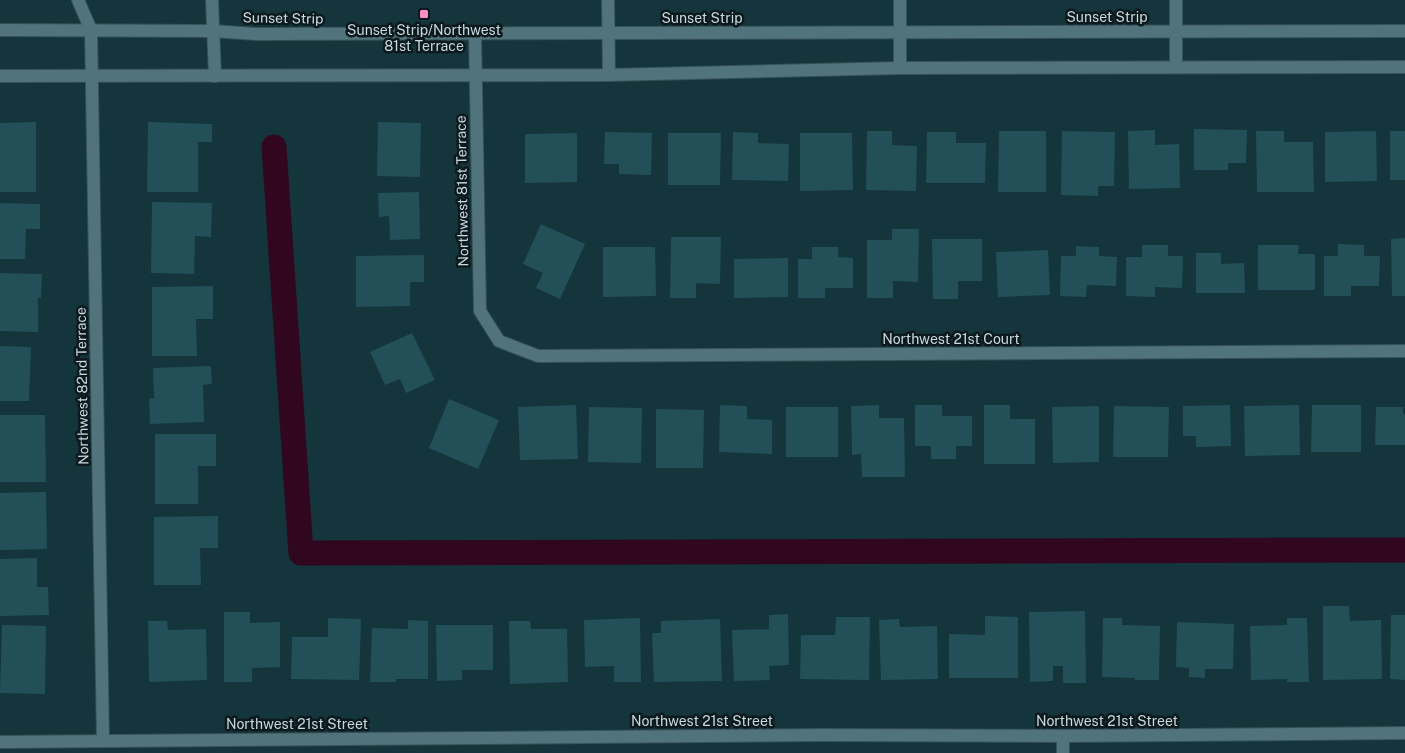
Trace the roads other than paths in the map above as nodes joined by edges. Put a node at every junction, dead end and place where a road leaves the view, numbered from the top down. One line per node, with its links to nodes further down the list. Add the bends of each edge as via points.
1 (78, 0): 7 (street)
2 (212, 0): 8 (street)
3 (608, 0): 13 (street)
4 (900, 0): 11 (street)
5 (1176, 0): 10 (street)
6 (0, 30): 7 (street, Sunset Strip)
7 (91, 30): 8 (street, Sunset Strip); 20 (street, Northwest 82nd Terrace)
8 (214, 31): 12 (street, Sunset Strip, via 256,34); 21 (street)
9 (1405, 31): 10 (street, Sunset Strip)
10 (1176, 32): 11 (street, Sunset Strip); 14 (street)
11 (900, 33): 13 (street, Sunset Strip); 16 (street)
12 (475, 34): 13 (street, Sunset Strip); 17 (street, Northwest 81st Terrace)
13 (609, 34): 18 (street)
14 (1176, 67): 15 (street); 16 (street)
15 (1405, 67)
16 (900, 68): 18 (street)
17 (475, 75): 18 (street); 21 (street); 22 (street, Northwest 81st Terrace, via 480,311)
18 (609, 75)
19 (0, 76): 20 (street)
20 (91, 76): 21 (street); 26 (street, Northwest 82nd Terrace)
21 (215, 76)
22 (499, 341): 23 (street, Northwest 21st Court, via 538,356)
23 (1405, 351)
24 (1405, 734): 25 (street, Northwest 21st Street)
25 (1063, 736): 26 (street, Northwest 21st Street); 28 (street)
26 (103, 741): 27 (street, Northwest 21st Street)
27 (0, 742)
28 (1063, 753)

